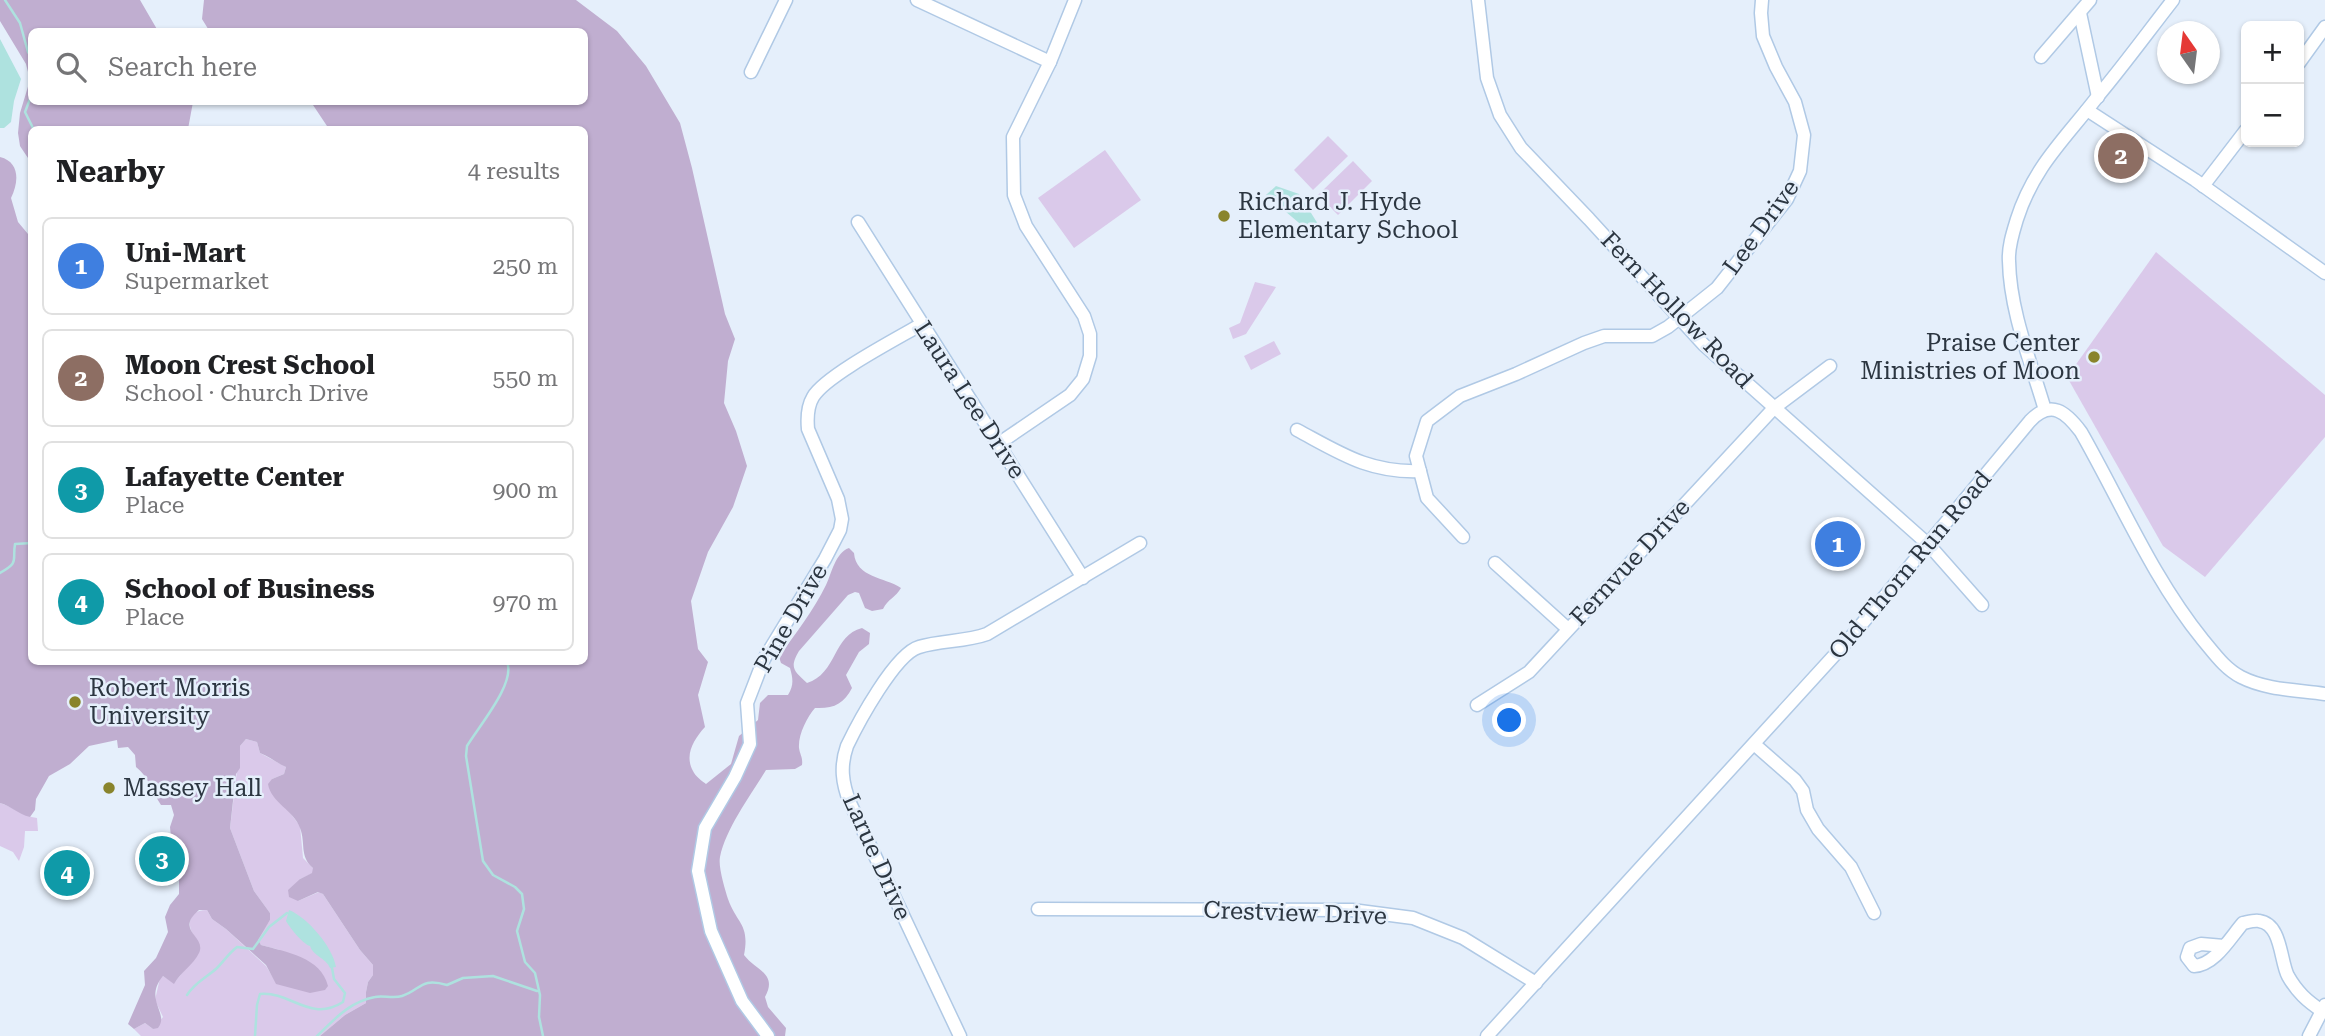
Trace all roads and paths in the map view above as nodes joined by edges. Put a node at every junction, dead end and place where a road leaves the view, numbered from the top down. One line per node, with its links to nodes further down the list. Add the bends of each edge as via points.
1 (786, 0): 13 (street)
2 (917, 0): 12 (street)
3 (1075, 0): 12 (street)
4 (1478, 0): 20 (street, Fern Hollow Road, via 1487,78 1500,114 1521,148)
5 (1762, 0): 20 (street, Lee Drive, via 1763,36 1795,102 1804,135 1800,172 1787,199 1717,288)
6 (2090, 0): 8 (street)
7 (2173, 0): 14 (street)
8 (2080, 13): 11 (street); 14 (street)
9 (2325, 27): 10 (street)
10 (2304, 56)
11 (2041, 57)
12 (1050, 62): 26 (street, via 1013,137 1014,195 1026,226 1084,316 1090,356 1083,379 1070,395)
13 (751, 72)
14 (2098, 97): 15 (street)
15 (2087, 110): 17 (street); 24 (street, via 2032,182 2013,230 2008,258 2021,328)
16 (2241, 137): 17 (street)
17 (2203, 186): 19 (street)
18 (858, 222): 21 (street, Laura Lee Drive)
19 (2325, 272)
20 (1681, 318): 23 (street, Fern Hollow Road); 27 (street, Lee Drive, via 1651,336 1604,336 1584,343 1460,396 1427,421 1416,456)
21 (922, 324): 26 (street, Laura Lee Drive); 43 (street, Pine Drive, via 833,378 812,398 808,429 838,499 840,530 764,659 747,703 750,744 705,828 698,871 711,931 742,1001)
22 (1830, 366): 23 (street, Fernvue Drive)
23 (1774, 408): 30 (street, Fern Hollow Road); 34 (street, Fernvue Drive)
24 (2045, 410): 30 (street, Old Thorn Run Road, via 2030,421); 35 (street, via 2062,412 2081,432 2166,590 2224,664 2251,682)
25 (1297, 430): 27 (street, via 1363,464 1395,472)
26 (998, 444): 32 (street, Laura Lee Drive)
27 (1420, 471): 28 (street, via 1427,498)
28 (1463, 537)
29 (1140, 543): 32 (street, Larue Drive)
30 (1930, 545): 33 (street, Fern Hollow Road); 37 (street, Old Thorn Run Road)
31 (1495, 563): 34 (street)
32 (1083, 578): 44 (street, Larue Drive, via 987,634 908,652 887,679 844,755 844,784 853,812)
33 (1982, 605)
34 (1568, 629): 36 (street, Fernvue Drive, via 1528,672)
35 (2325, 694)
36 (1477, 705)
37 (1754, 744): 39 (street, via 1803,791 1818,829 1851,867); 41 (street, Old Thorn Run Road)
38 (1038, 909): 41 (street, Crestview Drive, via 1352,910 1413,918 1463,938)
39 (1874, 913)
40 (2224, 946): 42 (street, via 2243,923 2260,921 2271,927 2287,974 2303,998)
41 (1536, 983): 45 (street, Old Thorn Run Road)
42 (2323, 1008): 46 (street)
43 (768, 1036)
44 (960, 1036)
45 (1488, 1036)
46 (2309, 1036)

